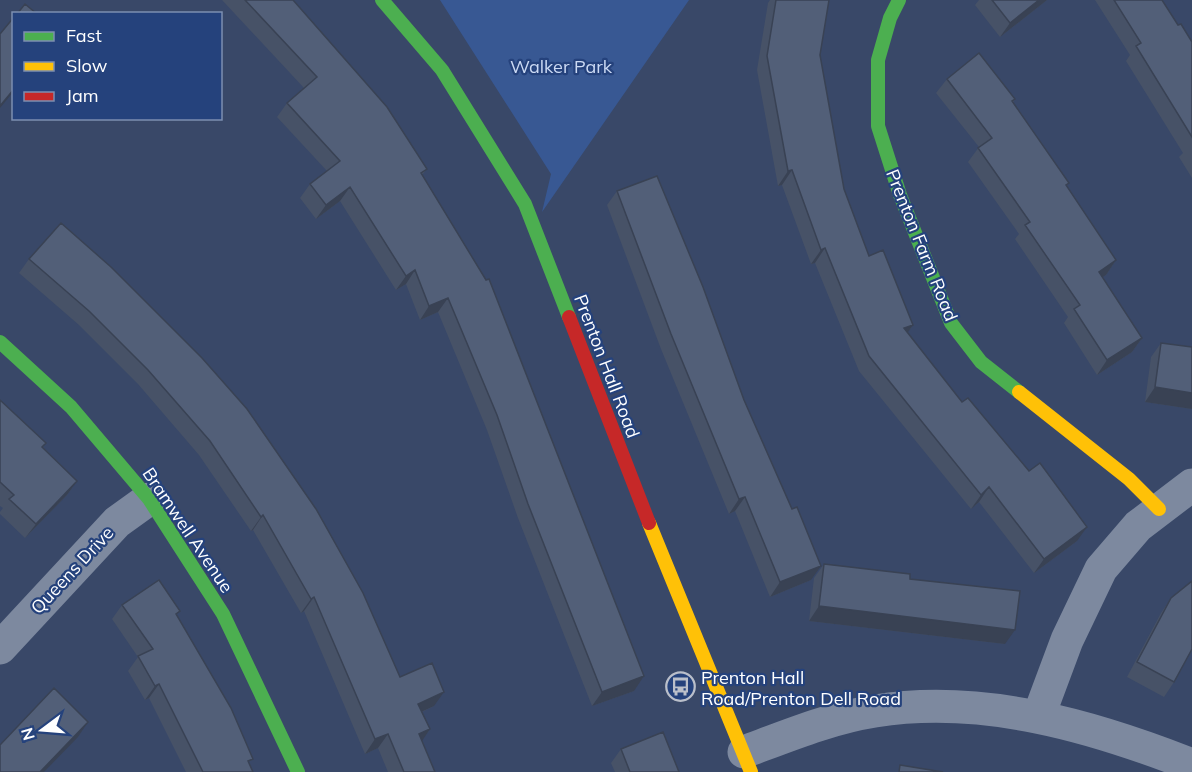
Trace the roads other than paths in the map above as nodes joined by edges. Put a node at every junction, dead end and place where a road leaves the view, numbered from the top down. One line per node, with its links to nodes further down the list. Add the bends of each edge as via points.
1 (382, 0): 9 (street, Prenton Hall Road, via 442,70 525,204 642,506)
2 (899, 0): 6 (street, Prenton Farm Road, via 878,60 878,126 900,195 951,323 981,362 1129,478)
3 (0, 342): 5 (street, Bramwell Avenue, via 71,407)
4 (1192, 485): 6 (street)
5 (149, 499): 7 (street, Queens Drive, via 117,522); 11 (street, Bramwell Avenue, via 223,614)
6 (1160, 509): 8 (street, via 1138,526 1101,569 1067,640)
7 (0, 648)
8 (1039, 716): 9 (street, via 939,706 875,711 805,730); 10 (street, via 1153,749)
9 (748, 762)
10 (1192, 765)
11 (298, 772)

